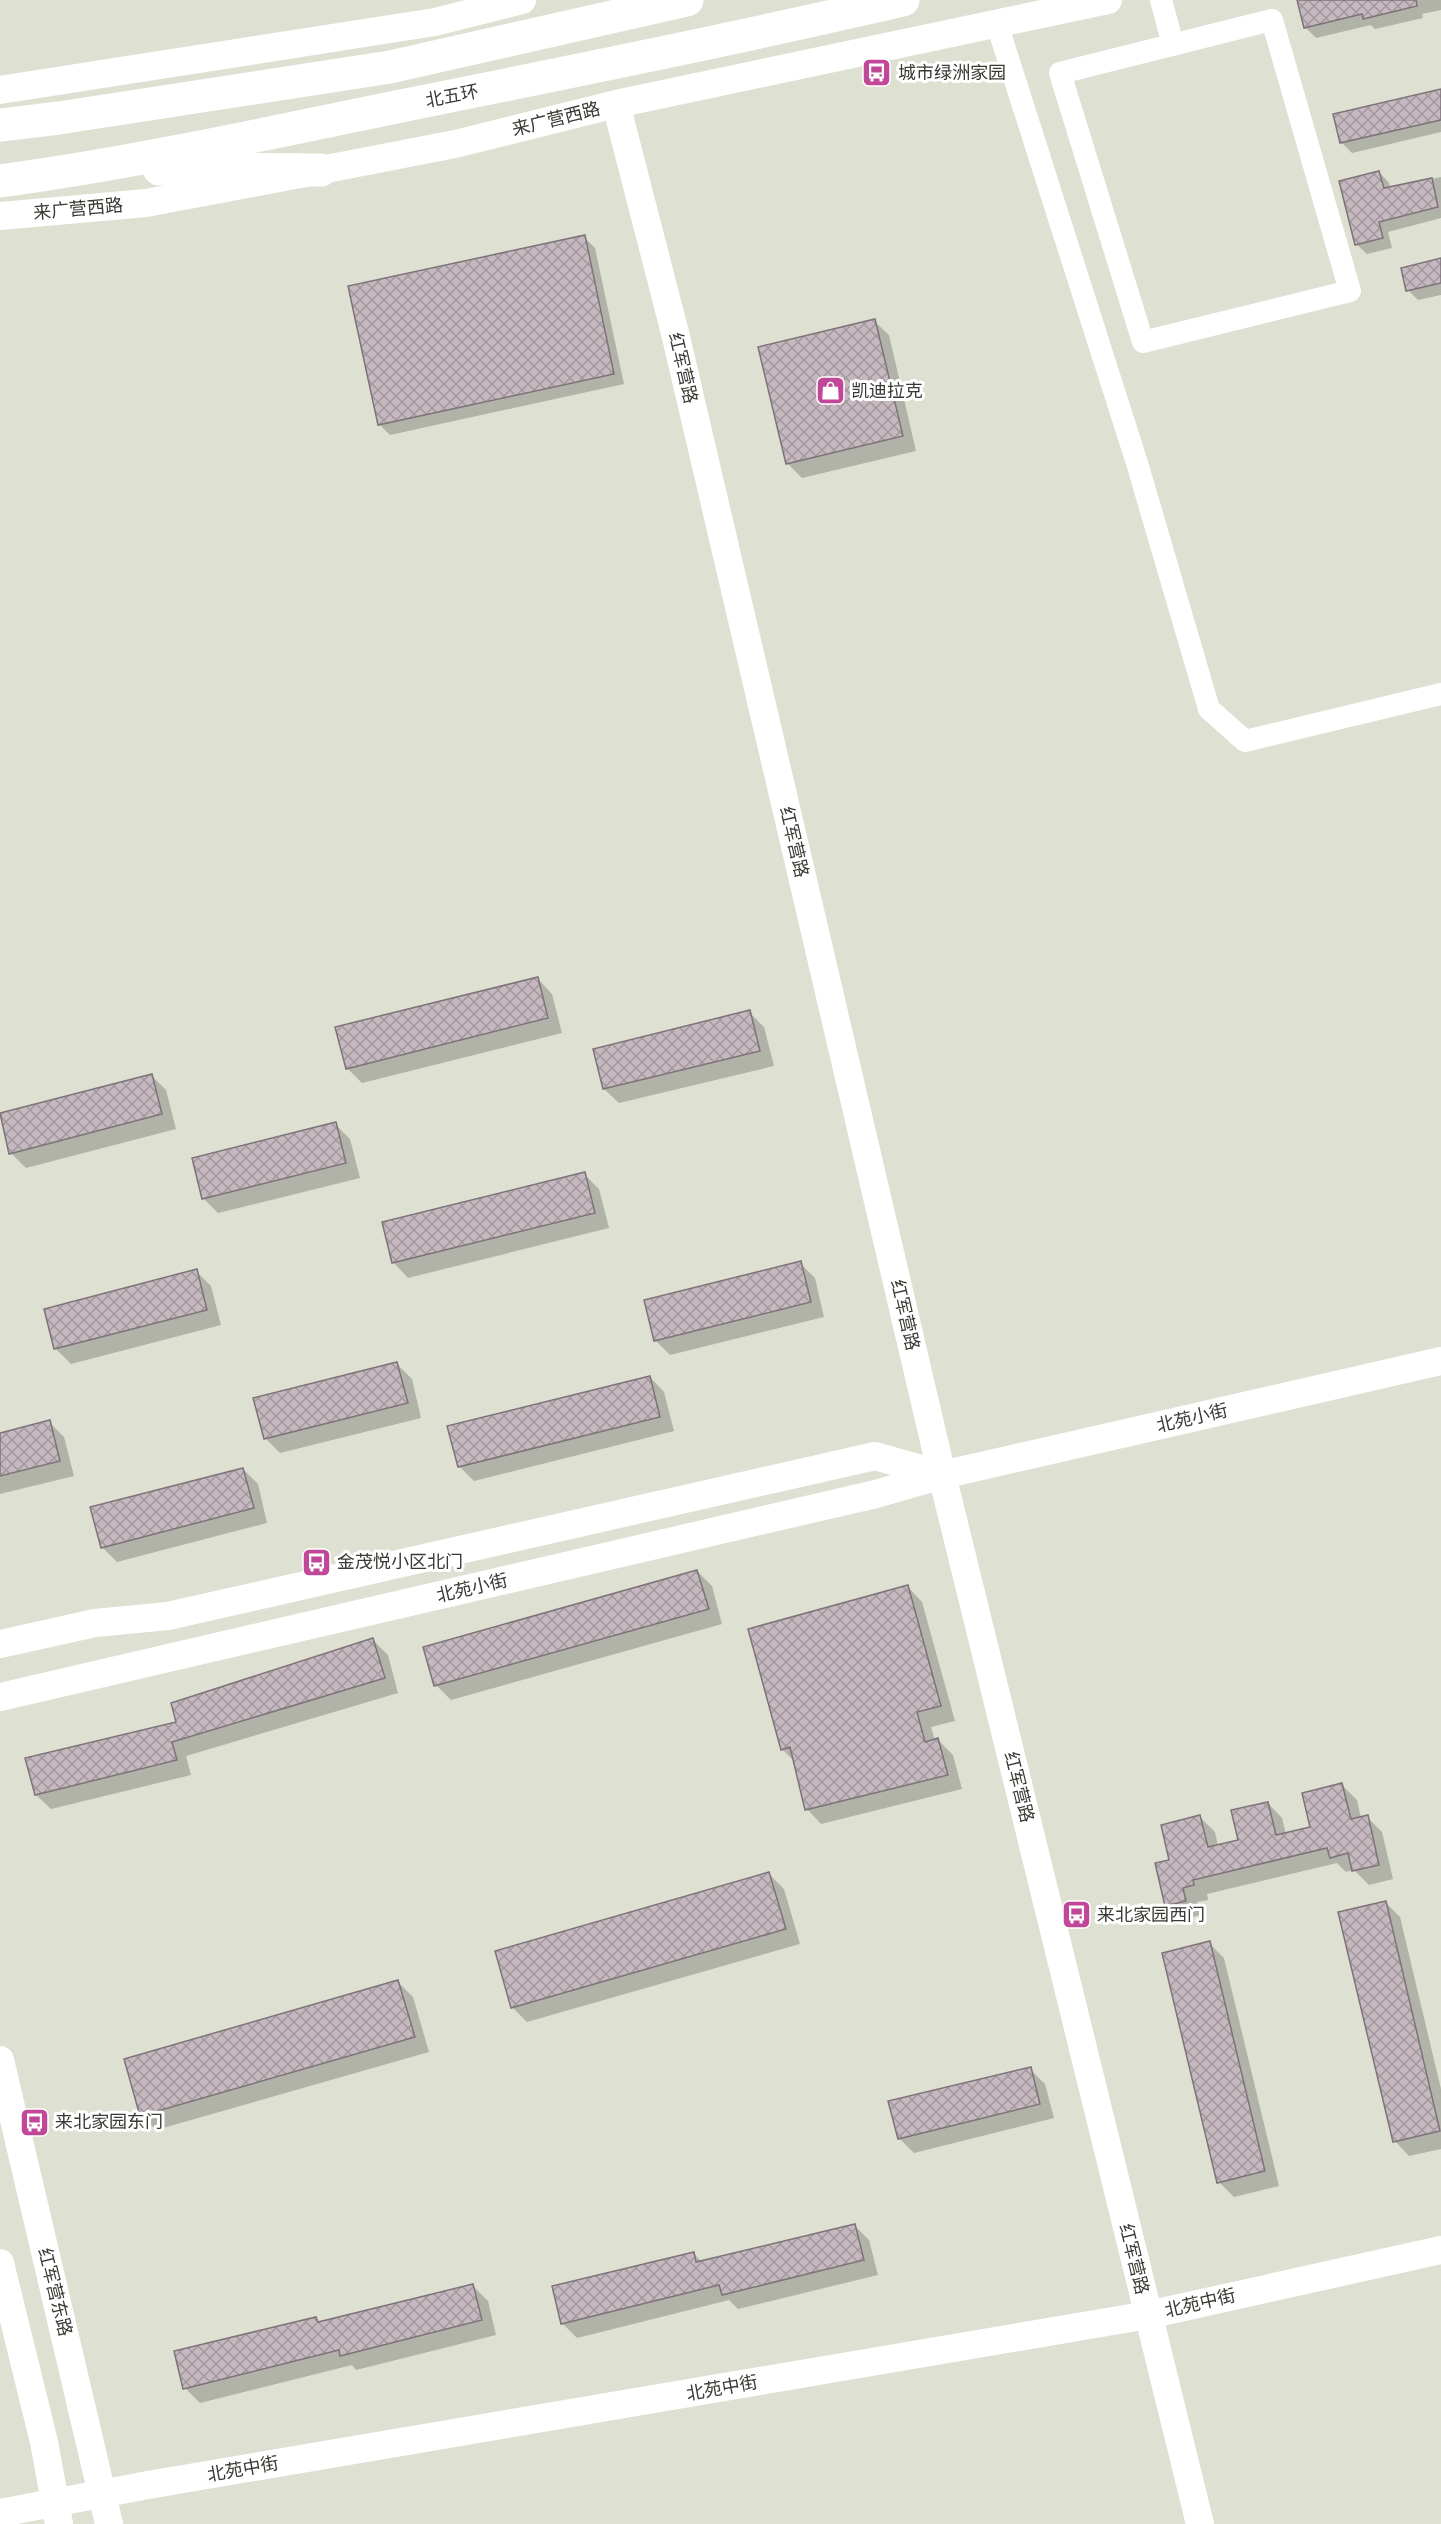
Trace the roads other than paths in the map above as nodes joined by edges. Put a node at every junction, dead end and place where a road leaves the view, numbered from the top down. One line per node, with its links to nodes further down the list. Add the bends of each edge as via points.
1 (522, 0): 8 (street, via 435,22)
2 (687, 0): 10 (highway, via 390,67)
3 (903, 0): 11 (highway, 北五环, via 753,35)
4 (1108, 0): 6 (street, 来广营西路)
5 (1161, 0): 7 (street)
6 (997, 24): 9 (street, 来广营西路); 15 (street, via 1137,463 1209,709 1245,741)
7 (1173, 45): 7 (street, via 1060,73 1143,342 1350,291 1272,21)
8 (0, 90)
9 (616, 104): 12 (street, 来广营西路, via 455,144); 17 (street, 红军营路, via 678,345)
10 (0, 125)
11 (88, 169): 12 (highway); 13 (highway, 北五环)
12 (321, 170): 14 (street, 来广营西路, via 146,203)
13 (0, 181)
14 (0, 216)
15 (1441, 694)
16 (1441, 1361): 17 (street, 北苑小街)
17 (942, 1475): 18 (street, 北苑小街, via 875,1456 168,1616 95,1623); 19 (street, 北苑小街, via 876,1494); 23 (street, 红军营路)
18 (0, 1644)
19 (0, 1697)
20 (0, 2060): 24 (street, 红军营东路)
21 (1441, 2250): 23 (street, 北苑中街)
22 (0, 2263): 26 (street, via 44,2442)
23 (1148, 2315): 24 (street, 北苑中街); 28 (street, 红军营路)
24 (102, 2493): 26 (street, 北苑中街); 27 (street, 红军营东路)
25 (0, 2513): 26 (street, 北苑中街)
26 (56, 2513)
27 (109, 2524)
28 (1200, 2524)

